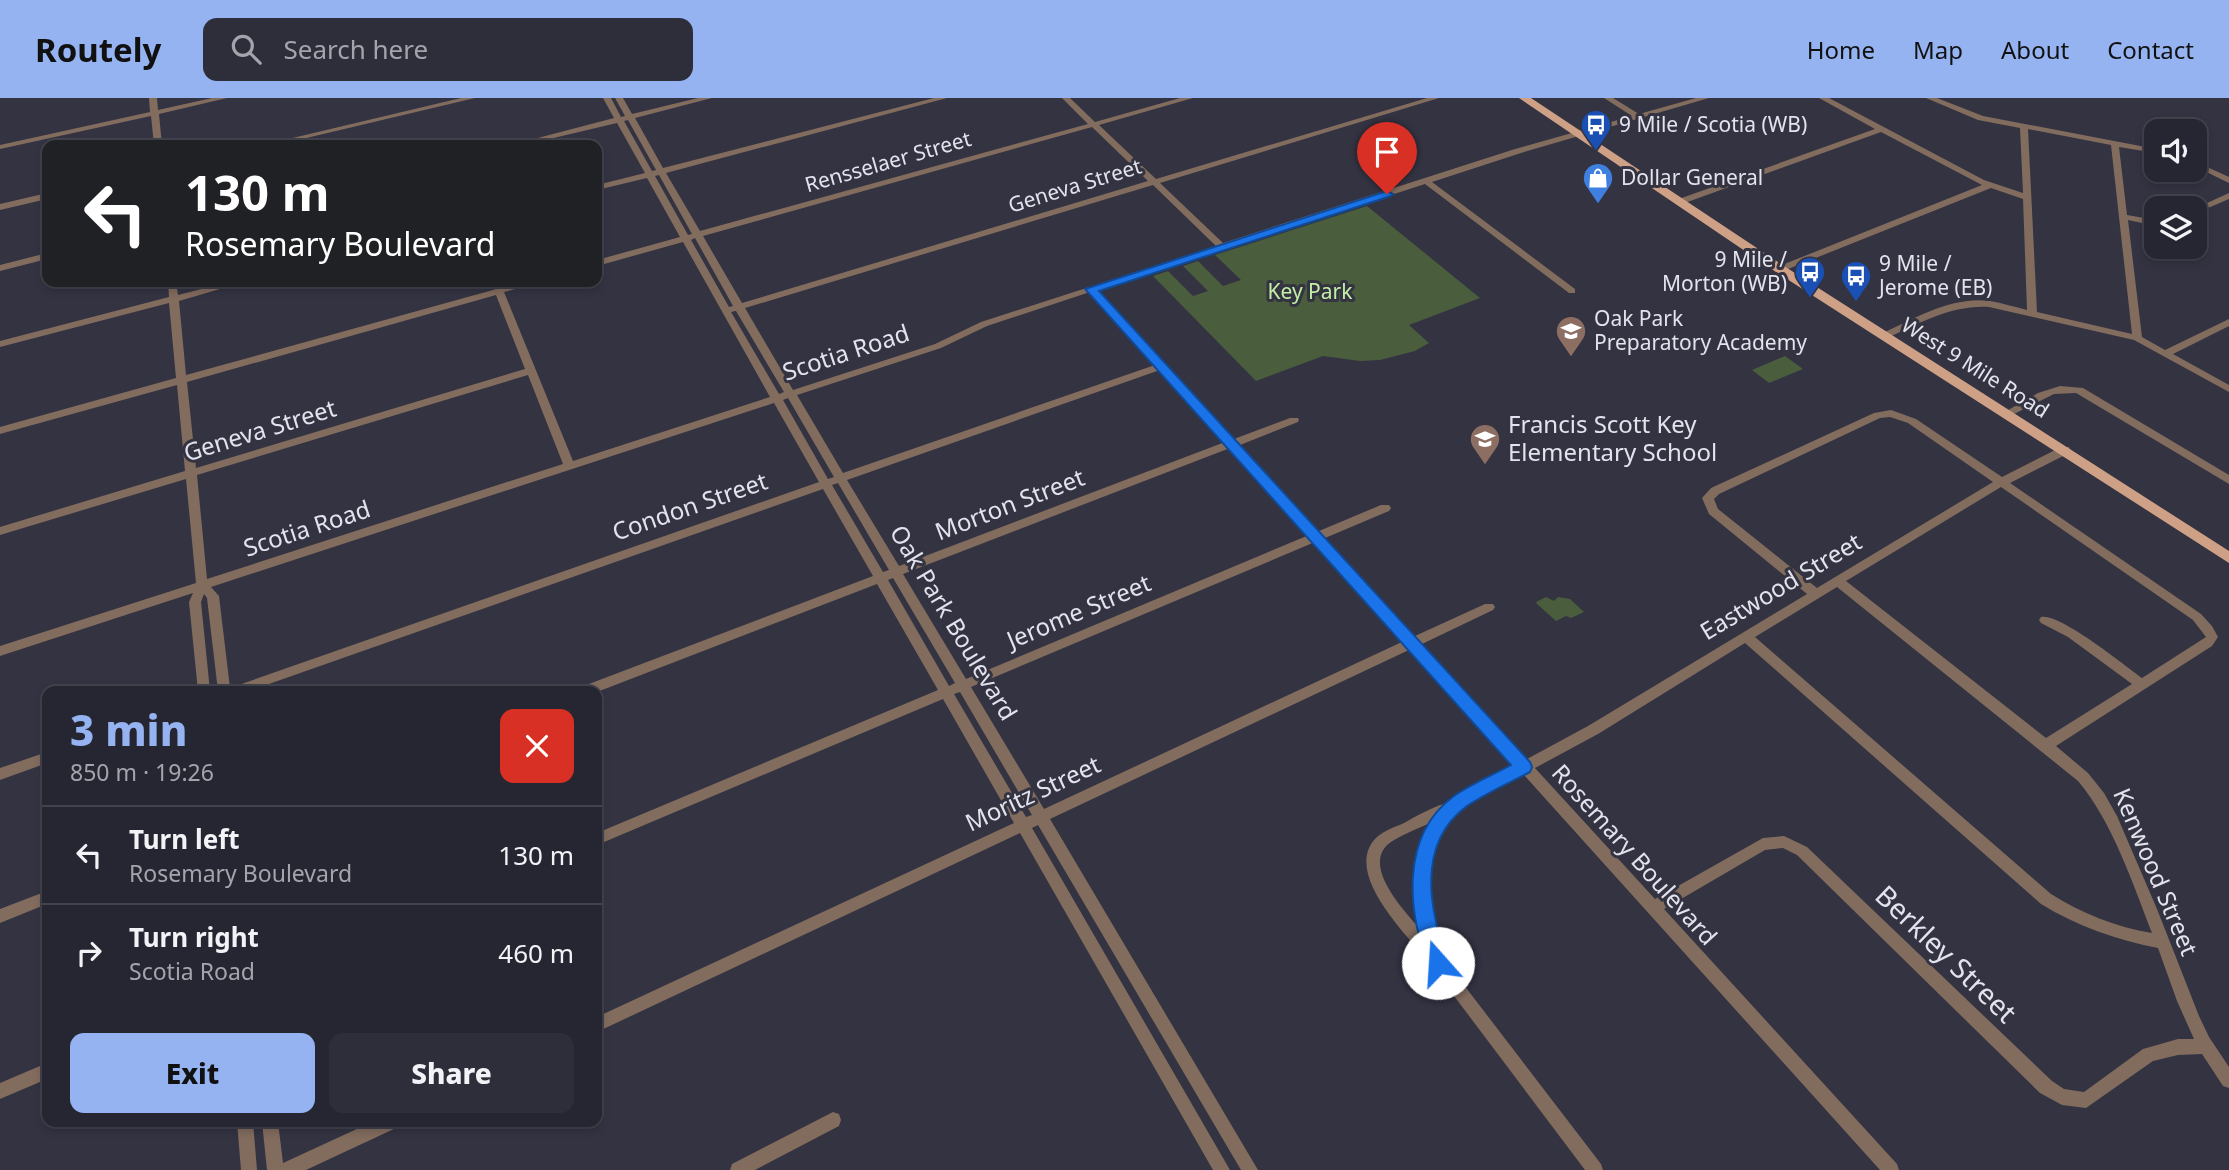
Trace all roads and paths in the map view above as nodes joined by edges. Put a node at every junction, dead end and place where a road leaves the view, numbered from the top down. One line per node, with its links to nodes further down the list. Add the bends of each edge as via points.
1 (153, 98): 16 (street)
2 (223, 98): 16 (street)
3 (471, 98): 25 (street)
4 (607, 98): 19 (street, Oak Park Boulevard)
5 (619, 98): 17 (street, Oak Park Boulevard)
6 (708, 98): 17 (street)
7 (943, 98): 31 (street)
8 (1066, 98): 20 (street)
9 (1189, 98): 20 (street, Rensselaer Street)
10 (1435, 98): 35 (street, Geneva Street)
11 (1524, 98): 23 (main road, West 9 Mile Road)
12 (1608, 98): 18 (street)
13 (1705, 98): 18 (street, Scotia Road)
14 (1824, 98): 22 (street)
15 (1930, 98): 21 (street, via 1969,115)
16 (154, 113): 24 (street); 28 (street)
17 (630, 117): 19 (street); 31 (street, Oak Park Boulevard)
18 (1638, 117): 23 (street, Scotia Road)
19 (619, 120): 26 (street); 32 (street, Oak Park Boulevard)
20 (1094, 125): 35 (street); 46 (street, Rensselaer Street)
21 (2025, 127): 27 (street); 40 (street)
22 (1881, 129): 36 (street); 41 (street)
23 (1582, 135): 34 (street, Scotia Road); 41 (main road, West 9 Mile Road)
24 (157, 140)
25 (289, 140)
26 (536, 140)
27 (2115, 144): 29 (street); 44 (street)
28 (0, 147)
29 (2144, 149)
30 (2207, 169): 33 (street)
31 (661, 171): 32 (street); 46 (street, Oak Park Boulevard)
32 (650, 174): 37 (street); 47 (street, Oak Park Boulevard)
33 (2229, 180)
34 (1426, 181): 48 (street, Scotia Road); 58 (street)
35 (1154, 182): 48 (street); 60 (street, Geneva Street)
36 (1988, 186): 40 (street); 52 (street)
37 (602, 187)
38 (2229, 196): 42 (street)
39 (42, 197): 43 (street)
40 (2026, 197): 62 (street)
41 (1679, 202): 52 (main road, West 9 Mile Road)
42 (2207, 206)
43 (0, 207)
44 (2124, 217): 45 (street); 65 (street)
45 (2144, 221)
46 (697, 235): 47 (street, Rensselaer Street); 60 (street, Oak Park Boulevard)
47 (685, 238): 50 (street, Rensselaer Street); 61 (street, Oak Park Boulevard)
48 (1222, 247): 56 (street, Scotia Road)
49 (42, 258): 51 (street)
50 (602, 262)
51 (0, 268)
52 (1780, 269): 64 (main road, West 9 Mile Road)
53 (173, 287): 59 (street)
54 (220, 287): 59 (street)
55 (513, 287): 57 (street)
56 (1091, 289): 68 (street, Rosemary Boulevard); 72 (street, Scotia Road)
57 (499, 291): 69 (street); 70 (street)
58 (1572, 291)
59 (174, 299): 66 (street); 70 (street)
60 (739, 307): 61 (street, Geneva Street); 72 (street, Oak Park Boulevard)
61 (726, 311): 73 (street, Oak Park Boulevard)
62 (2032, 314): 64 (street, via 1967,303); 65 (street)
63 (2229, 322): 67 (street)
64 (1884, 336): 74 (main road, West 9 Mile Road)
65 (2137, 338): 67 (street)
66 (0, 344)
67 (2166, 353): 71 (street)
68 (1161, 366): 77 (street, Rosemary Boulevard); 81 (street, Condon Street)
69 (531, 370): 79 (street); 80 (street, Geneva Street)
70 (182, 380): 76 (street); 80 (street)
71 (2229, 389)
72 (790, 394): 73 (street, Scotia Road); 81 (street, Oak Park Boulevard)
73 (776, 398): 79 (street, Scotia Road); 83 (street, Oak Park Boulevard)
74 (2008, 413): 78 (main road, West 9 Mile Road); 82 (street, via 2053,390 2079,390)
75 (1294, 420): 77 (street, Morton Street)
76 (0, 431)
77 (1231, 444): 87 (street, Rosemary Boulevard); 89 (street, Morton Street)
78 (2065, 450): 84 (street, Eastwood Street); 88 (main road, West 9 Mile Road)
79 (569, 465): 92 (street, Scotia Road)
80 (192, 474): 86 (street, Geneva Street); 92 (street)
81 (841, 478): 83 (street, Condon Street); 89 (street, Oak Park Boulevard)
82 (2229, 480)
83 (825, 483): 90 (street, Oak Park Boulevard); 103 (street, Condon Street)
84 (2001, 483): 91 (street, Eastwood Street); 93 (street, via 1912,421 1891,413 1878,415 1708,498 1713,511); 99 (street, via 2208,629 2208,643)
85 (1385, 508): 87 (street, Jerome Street)
86 (0, 531)
87 (1315, 537): 97 (street, Rosemary Boulevard); 100 (street, Jerome Street)
88 (2229, 558)
89 (896, 572): 90 (street, Morton Street); 100 (street, Oak Park Boulevard)
90 (880, 579): 104 (street, Morton Street); 105 (street, Oak Park Boulevard)
91 (1838, 580): 93 (street, Eastwood Street); 106 (street, Kenwood Street)
92 (202, 585): 98 (street, Scotia Road); 101 (street, via 195,602); 102 (street, via 213,596)
93 (1816, 594): 96 (street, Eastwood Street)
94 (1489, 607): 97 (street, Moritz Street)
95 (2045, 620): 99 (street, via 2073,634)
96 (1746, 637): 108 (street, Eastwood Street); 117 (street, via 2046,899 2094,925)
97 (1412, 644): 108 (street, Rosemary Boulevard); 111 (street, Moritz Street)
98 (0, 651)
99 (2141, 684): 106 (street)
100 (963, 685): 105 (street, Jerome Street); 111 (street, Oak Park Boulevard)
101 (203, 686)
102 (223, 686)
103 (249, 686)
104 (598, 686)
105 (946, 692): 112 (street, Oak Park Boulevard); 113 (street, Jerome Street)
106 (2045, 746): 117 (street, Kenwood Street, via 2085,778 2108,808)
107 (42, 760): 109 (street)
108 (1523, 767): 110 (street); 115 (street, Rosemary Boulevard)
109 (0, 774)
110 (1460, 802): 118 (street, via 1443,819 1423,862 1420,890); 118 (street, via 1386,838 1372,857 1374,876 1386,896)
111 (1041, 817): 112 (street, Moritz Street); 133 (street, Oak Park Boulevard)
112 (1023, 825): 119 (street, Moritz Street); 132 (street, Oak Park Boulevard)
113 (602, 837)
114 (42, 899): 116 (street)
115 (1652, 908): 120 (street, Berkley Street, via 1763,844 1784,842 1802,851 2046,1087 2062,1097 2086,1100 2149,1054); 135 (street, Rosemary Boulevard)
116 (0, 916)
117 (2163, 942): 120 (street, Kenwood Street, via 2186,1006)
118 (1438, 963): 134 (street)
119 (602, 1022)
120 (2207, 1046): 122 (street, Kenwood Street)
121 (42, 1073): 123 (street)
122 (2229, 1080)
123 (0, 1091)
124 (833, 1119): 131 (street)
125 (246, 1127): 128 (street)
126 (271, 1127): 129 (street)
127 (379, 1127): 130 (street)
128 (250, 1170)
129 (275, 1170)
130 (287, 1170)
131 (738, 1170)
132 (1222, 1170)
133 (1251, 1170)
134 (1595, 1170)
135 (1891, 1170)

